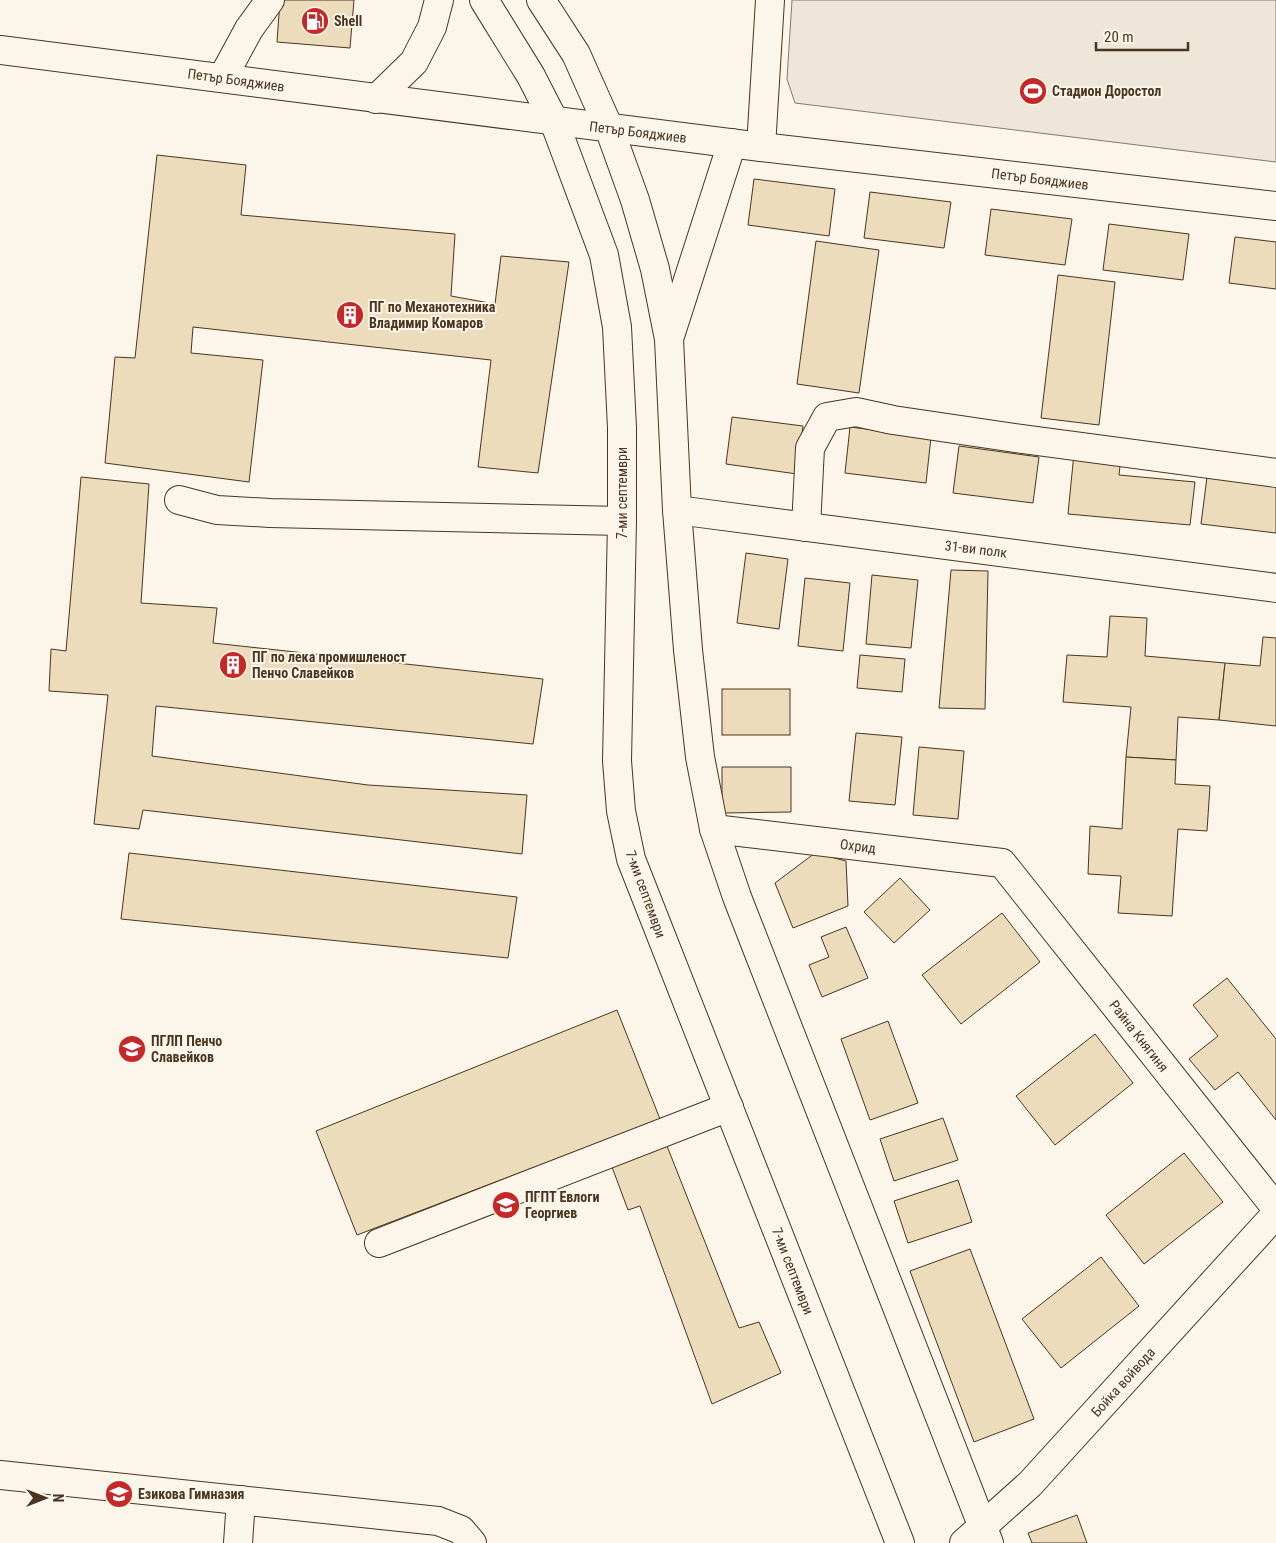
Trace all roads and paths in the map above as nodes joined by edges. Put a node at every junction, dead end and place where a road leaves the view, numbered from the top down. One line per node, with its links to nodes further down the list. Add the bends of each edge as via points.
1 (270, 0): 7 (street, via 249,29)
2 (439, 0): 8 (street, via 432,27 414,62)
3 (484, 0): 9 (street, 7-ми септември, via 531,76)
4 (541, 0): 10 (street, via 576,54)
5 (770, 0): 12 (street)
6 (0, 50): 7 (street, Петър Бояджиев)
7 (223, 77): 8 (street, Петър Бояджиев)
8 (376, 99): 9 (street, Петър Бояджиев)
9 (554, 121): 10 (street, Петър Бояджиев); 18 (street, 7-ми септември, via 604,255 614,309 622,428)
10 (610, 128): 11 (street, Петър Бояджиев); 14 (street, via 655,269)
11 (732, 143): 12 (street, Петър Бояджиев); 14 (street)
12 (761, 147): 13 (street, Петър Бояджиев)
13 (1276, 206)
14 (669, 339): 17 (street)
15 (1276, 473): 19 (street, via 1015,438 856,412 828,417 810,448)
16 (179, 500): 18 (street, via 217,510 270,513)
17 (677, 510): 19 (street, 31-ви полк); 21 (street, via 700,757)
18 (622, 521): 23 (street, 7-ми септември, via 617,761 621,811 632,859)
19 (806, 527): 20 (street, 31-ви полк)
20 (1276, 588)
21 (714, 828): 22 (street, Охрид); 29 (street)
22 (1002, 863): 24 (street, Райна Княгиня)
23 (729, 1107): 26 (street); 32 (street, 7-ми септември)
24 (1276, 1208)
25 (1276, 1214): 29 (street, Бойка войвода)
26 (379, 1243)
27 (0, 1475): 28 (street)
28 (241, 1500): 30 (street); 31 (street, via 438,1521 461,1530)
29 (978, 1538)
30 (238, 1543)
31 (472, 1543)
32 (900, 1543)

